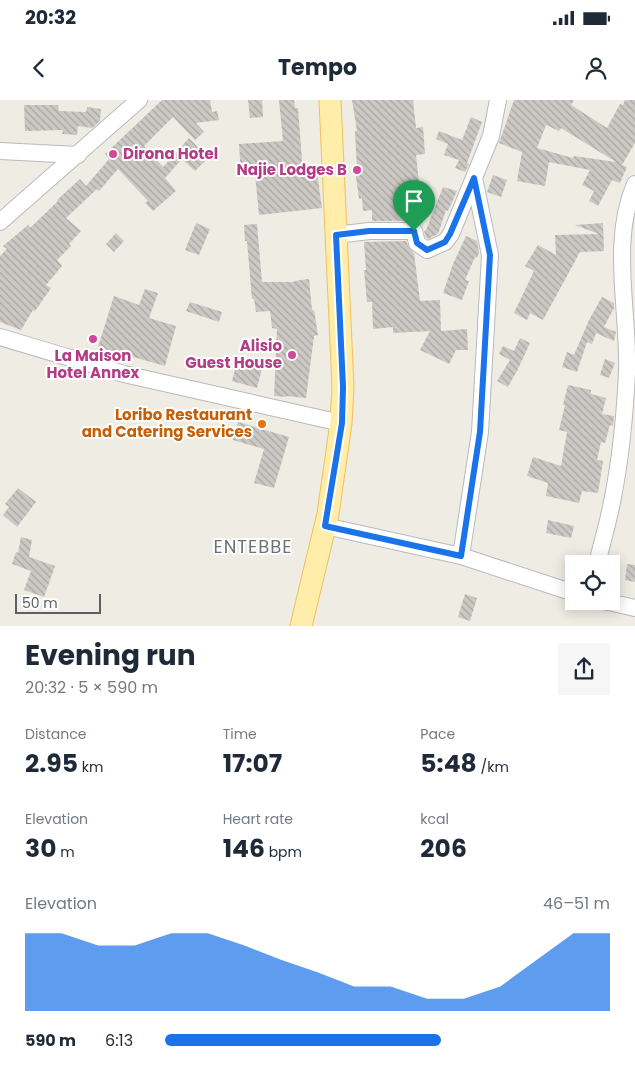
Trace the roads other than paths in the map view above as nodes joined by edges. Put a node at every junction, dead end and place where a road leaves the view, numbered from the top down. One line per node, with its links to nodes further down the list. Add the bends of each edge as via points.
1 (330, 100): 9 (main road)
2 (498, 100): 6 (street, via 491,136)
3 (135, 101): 5 (street)
4 (0, 151): 5 (street)
5 (78, 154): 8 (street)
6 (474, 178): 9 (street, via 445,242 427,250 417,243 414,231); 14 (street, via 490,255 480,432)
7 (635, 184): 13 (street, via 625,218 622,257 626,352 624,426 613,499)
8 (0, 222)
9 (336, 235): 11 (main road)
10 (0, 337): 11 (street, via 124,374)
11 (342, 423): 12 (main road)
12 (325, 526): 14 (street); 18 (main road)
13 (599, 555)
14 (461, 556): 15 (street)
15 (565, 590)
16 (620, 605): 17 (street)
17 (635, 608)
18 (300, 626)

